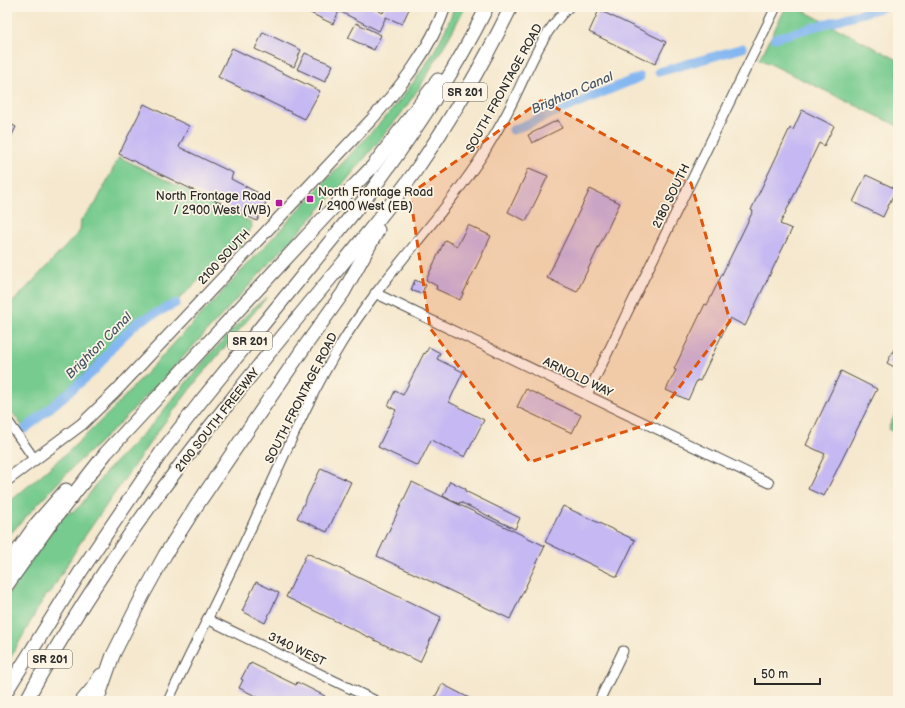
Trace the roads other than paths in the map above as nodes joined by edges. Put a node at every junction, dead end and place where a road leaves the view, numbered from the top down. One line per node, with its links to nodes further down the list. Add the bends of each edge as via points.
1 (445, 7): 12 (main road, 2100 SOUTH, via 440,22 421,56 400,88 372,119 115,392 82,424)
2 (483, 7): 11 (highway, via 434,86 373,166)
3 (487, 7): 20 (highway, 2100 SOUTH FREEWAY / SR 201, via 452,72 398,154 372,190 163,450 81,571)
4 (510, 7): 7 (highway, 2100 SOUTH FREEWAY / SR 201, via 493,44 459,103)
5 (569, 7): 8 (street, SOUTH FRONTAGE ROAD, via 540,44 508,112 476,165)
6 (776, 7): 9 (street, 2180 SOUTH)
7 (414, 173): 19 (highway, via 371,241 343,293 169,548); 21 (highway, 2100 SOUTH FREEWAY / SR 201, via 224,408 160,493 106,570)
8 (376, 293): 9 (street, ARNOLD WAY); 17 (street, SOUTH FRONTAGE ROAD, via 357,318 329,364)
9 (587, 395): 14 (street, ARNOLD WAY)
10 (7, 420): 12 (street)
11 (106, 453): 15 (highway, via 49,509); 16 (highway, via 48,527)
12 (35, 460): 13 (main road, 2100 SOUTH)
13 (7, 480)
14 (769, 483)
15 (7, 566)
16 (7, 586)
17 (207, 619): 24 (street, SOUTH FRONTAGE ROAD); 25 (street, 3140 WEST)
18 (623, 652): 26 (street)
19 (114, 655): 22 (highway); 23 (highway)
20 (7, 690)
21 (26, 701)
22 (82, 701)
23 (97, 701)
24 (168, 701)
25 (376, 701)
26 (599, 701)

